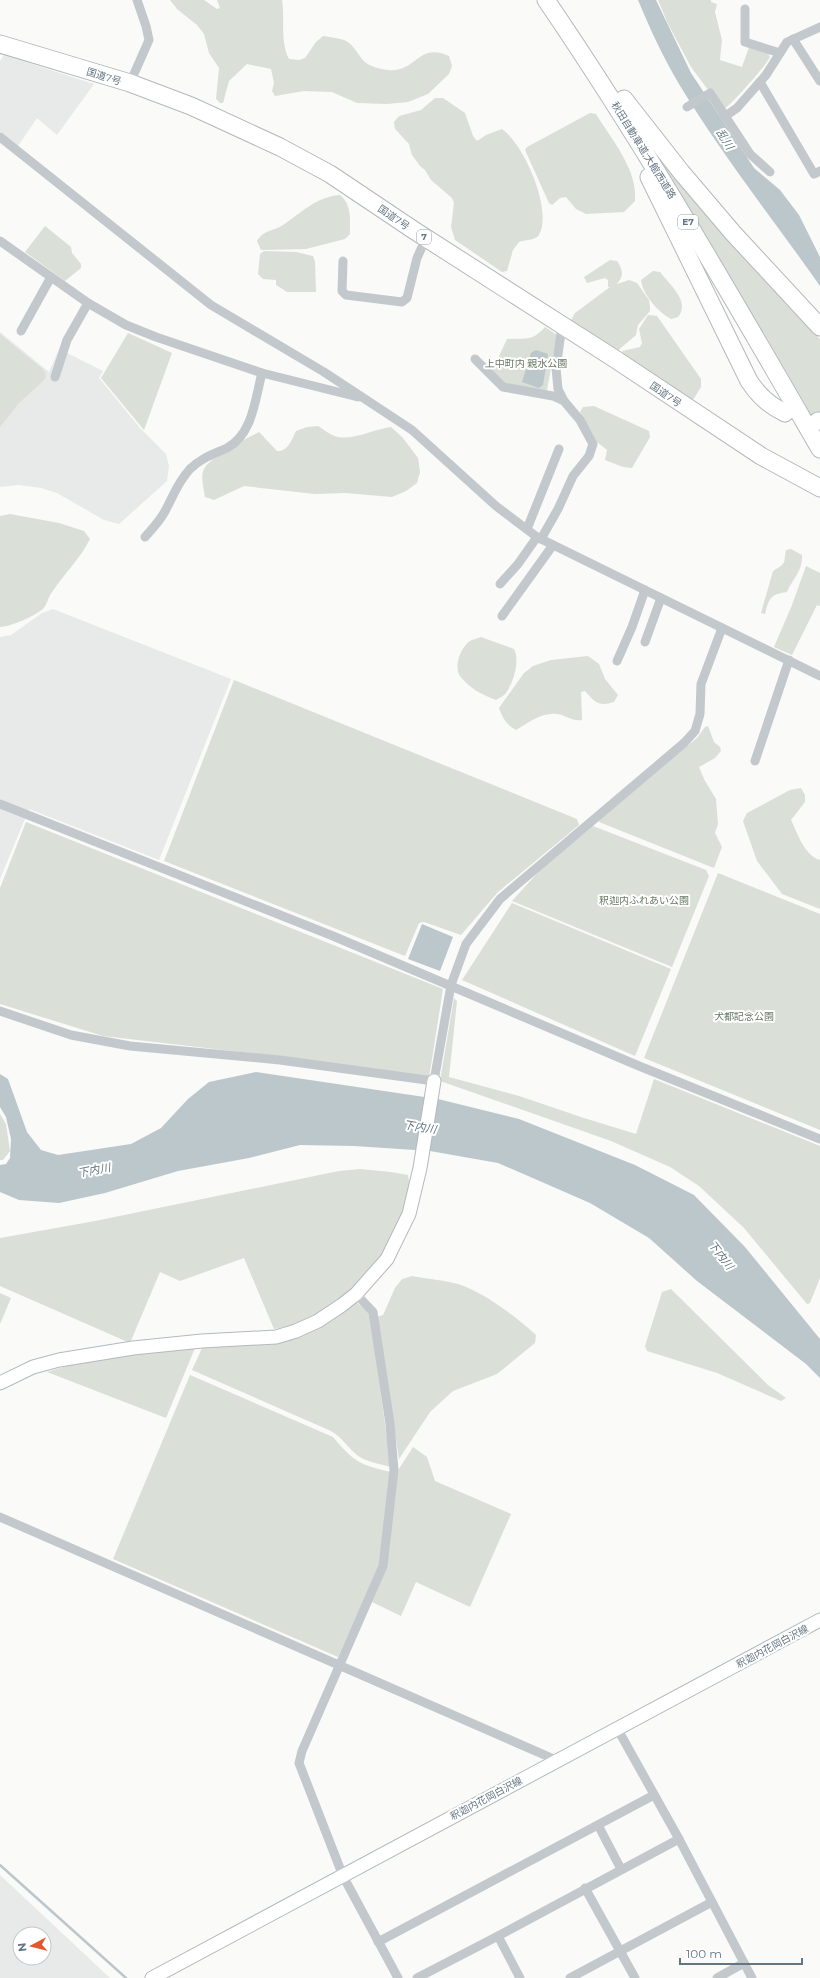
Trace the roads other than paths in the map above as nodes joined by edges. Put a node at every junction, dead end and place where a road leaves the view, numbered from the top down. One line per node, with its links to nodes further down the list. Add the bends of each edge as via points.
1 (137, 0): 10 (street, via 149,40)
2 (546, 0): 22 (highway, via 682,173); 29 (highway, via 639,157 749,381 772,407); 31 (highway, 秋田自動車道;大館西道路 / E7, via 664,182)
3 (745, 9): 7 (street, via 745,42)
4 (820, 27): 5 (street)
5 (793, 39): 7 (street, via 786,42); 8 (street)
6 (0, 44): 10 (highway, 国道7号 / 7)
7 (780, 53): 9 (street)
8 (820, 81)
9 (760, 82): 12 (street, via 737,108); 14 (street, via 814,174)
10 (130, 83): 16 (highway, 国道7号 / 7, via 191,106 280,147 330,174)
11 (687, 107): 12 (street, via 710,93)
12 (724, 117): 15 (street, via 750,154)
13 (0, 138): 27 (street, via 211,306 324,372)
14 (820, 171)
15 (770, 172)
16 (426, 238): 18 (street, via 417,258 407,298 402,302 346,296 342,291); 21 (highway, 国道7号 / 7)
17 (0, 241): 19 (street)
18 (343, 261)
19 (51, 277): 20 (street); 23 (street)
20 (88, 303): 25 (street, via 126,325 156,338); 26 (street, via 67,340)
21 (562, 326): 28 (street, via 556,368 558,389); 32 (highway, 国道7号 / 7, via 761,456)
22 (820, 327)
23 (21, 331)
24 (475, 359): 28 (street, via 503,387 553,396)
25 (262, 373): 27 (street); 34 (street, via 248,426 240,439 191,468 177,484 163,515)
26 (55, 377)
27 (363, 398): 33 (street, via 412,430 496,506)
28 (564, 401): 35 (street, via 580,420 593,444 589,456 573,476 558,509)
29 (785, 413)
30 (559, 449): 33 (street)
31 (820, 449)
32 (820, 488)
33 (527, 529): 35 (street)
34 (145, 537)
35 (539, 538): 36 (street); 37 (street)
36 (553, 545): 38 (street); 40 (street)
37 (500, 584)
38 (645, 590): 39 (street); 44 (street)
39 (661, 598): 41 (street); 42 (street)
40 (502, 616)
41 (722, 628): 43 (street); 48 (street, via 701,684 700,714 695,731 500,899 466,944)
42 (645, 642)
43 (789, 660): 45 (street); 46 (street)
44 (617, 661)
45 (820, 676)
46 (755, 761)
47 (0, 804): 48 (street)
48 (451, 985): 50 (street); 51 (street, via 639,1066)
49 (0, 1011): 50 (street, via 71,1035 130,1046 280,1060)
50 (434, 1081): 52 (main road, via 420,1168 409,1214 387,1259)
51 (820, 1139)
52 (356, 1294): 53 (main road, via 318,1321 276,1337 133,1348 66,1359 33,1367); 56 (street, via 373,1312 390,1424 394,1470 383,1566)
53 (0, 1383)
54 (0, 1517): 56 (street)
55 (820, 1620): 57 (main road, 釈迦内花岡白沢線)
56 (340, 1664): 58 (street); 63 (street, via 299,1763)
57 (617, 1728): 58 (main road, 釈迦内花岡白沢線); 59 (street)
58 (556, 1760): 63 (main road, 釈迦内花岡白沢線)
59 (654, 1795): 60 (street); 61 (street)
60 (598, 1825): 62 (street); 67 (street)
61 (679, 1838): 62 (street); 65 (street)
62 (621, 1869): 64 (street)
63 (342, 1876): 67 (street); 70 (main road, 釈迦内花岡白沢線)
64 (586, 1888): 66 (street); 68 (street)
65 (712, 1902): 68 (street); 69 (street)
66 (498, 1936): 72 (street); 73 (street)
67 (378, 1942): 71 (street)
68 (621, 1952): 74 (street); 75 (street)
69 (744, 1964): 76 (street); 77 (street)
70 (152, 1978)
71 (398, 1978)
72 (417, 1978)
73 (520, 1978)
74 (570, 1978)
75 (635, 1978)
76 (717, 1978)
77 (752, 1978)

